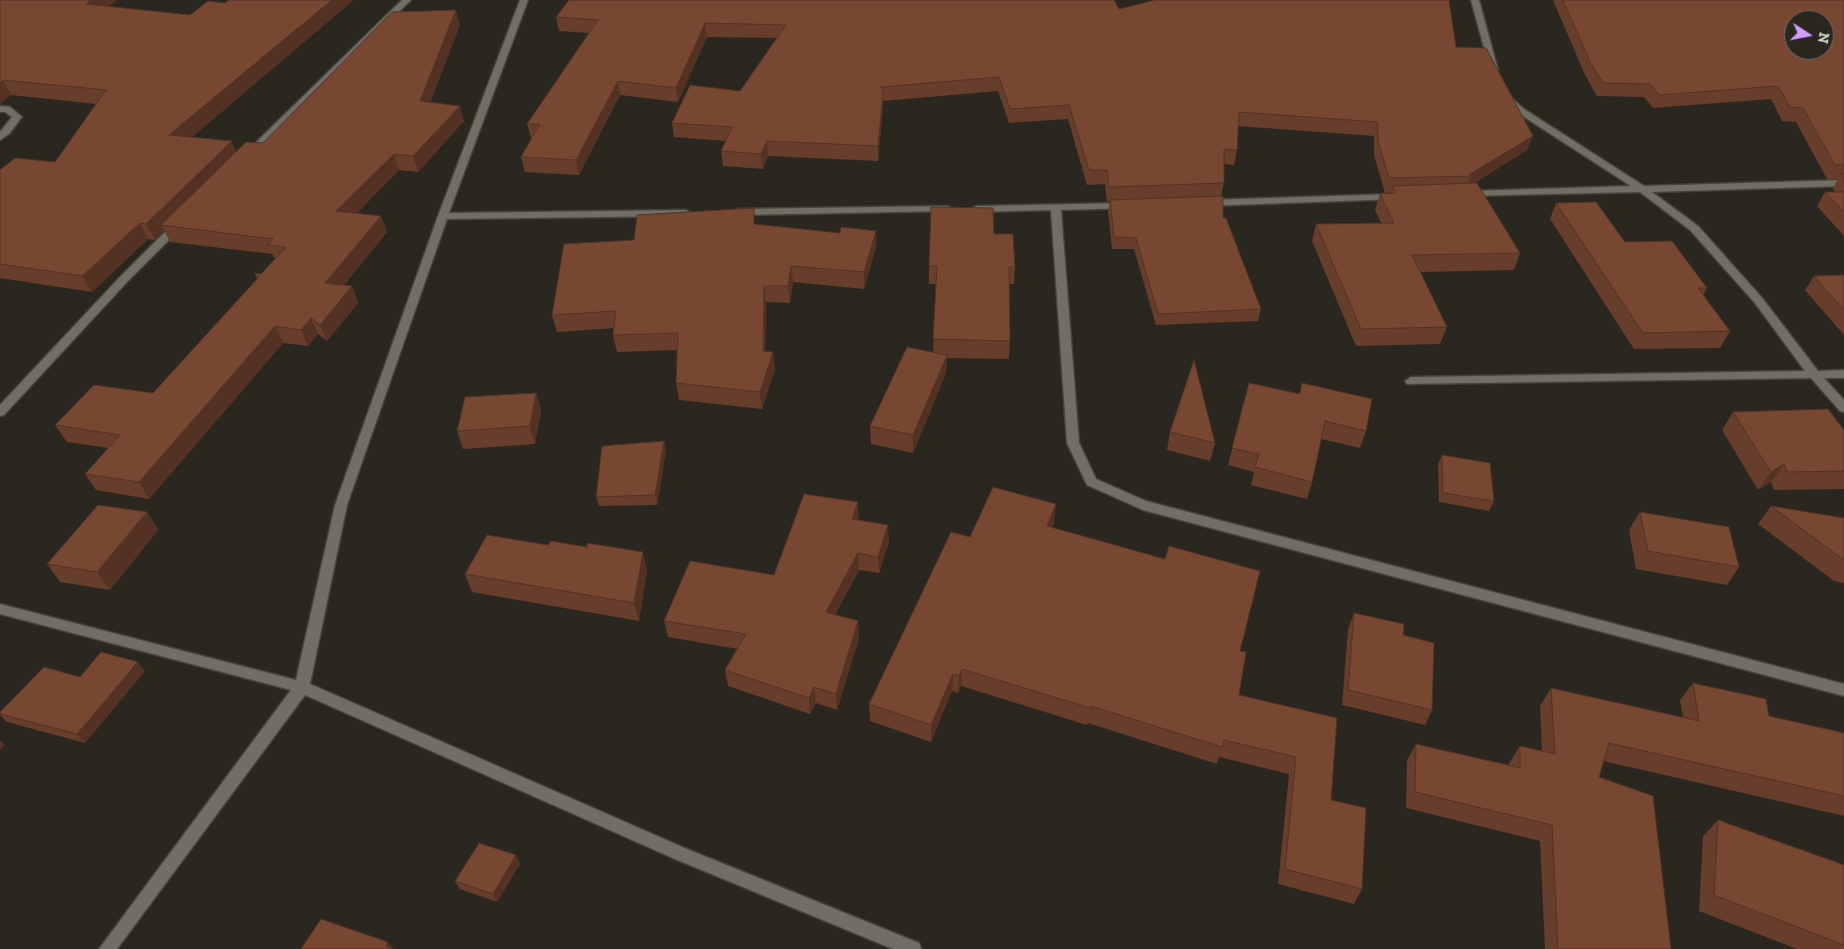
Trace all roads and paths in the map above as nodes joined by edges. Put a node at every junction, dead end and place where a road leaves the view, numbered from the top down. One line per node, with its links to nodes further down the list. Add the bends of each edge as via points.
1 (407, 0): 6 (street)
2 (524, 0): 16 (street)
3 (1475, 0): 8 (street, via 1500,86 1522,111)
4 (0, 109): 5 (street, via 17,117)
5 (0, 137)
6 (242, 160)
7 (1844, 183): 8 (street)
8 (1642, 189): 9 (street); 18 (street, via 1694,228 1759,302)
9 (1453, 195)
10 (1404, 196): 11 (street)
11 (1195, 203)
12 (1136, 205): 13 (street)
13 (1056, 208): 15 (street); 25 (street, via 1073,443 1091,482 1144,505)
14 (700, 212): 16 (street)
15 (730, 212)
16 (443, 216): 24 (street, via 342,505)
17 (186, 217): 22 (street, via 122,280)
18 (1814, 374): 19 (street); 20 (street); 21 (street)
19 (1844, 374)
20 (1411, 381)
21 (1844, 408)
22 (0, 412)
23 (0, 609): 24 (street)
24 (302, 688): 26 (street); 27 (street, via 681,854)
25 (1844, 690)
26 (107, 949)
27 (914, 949)

